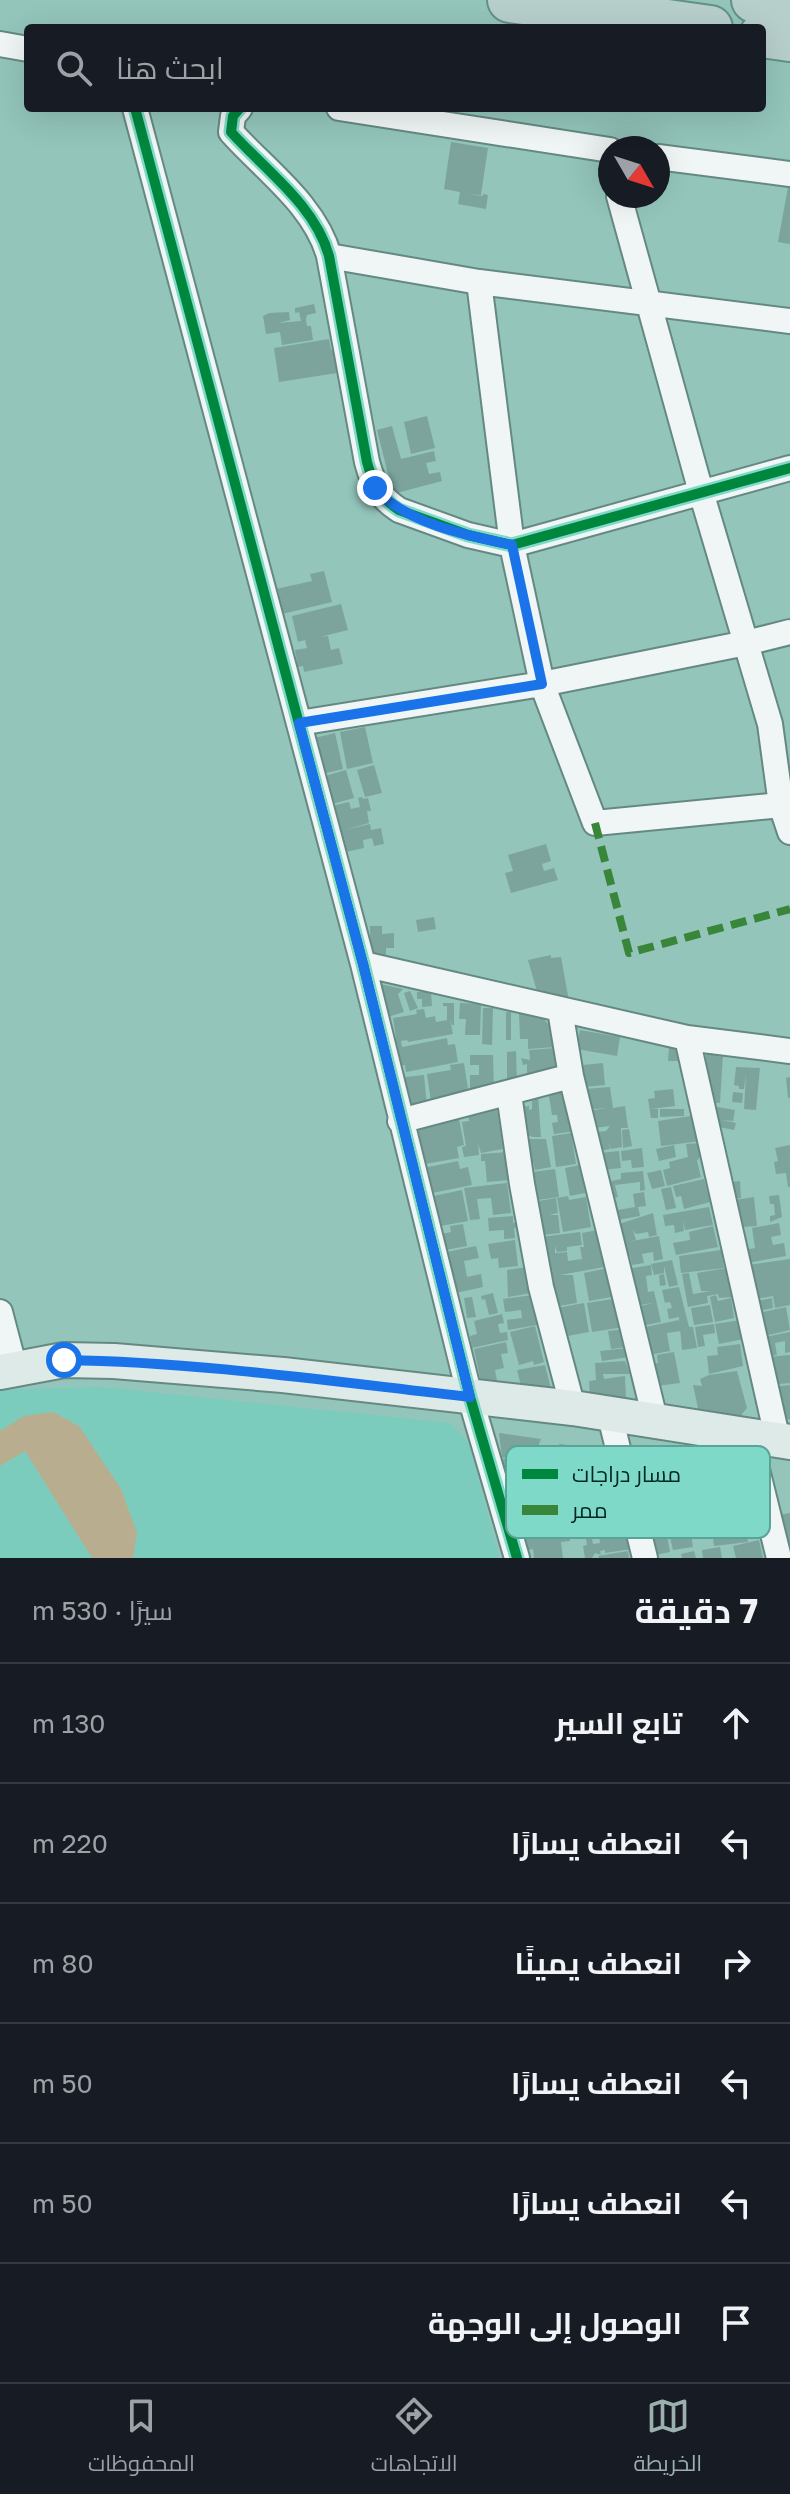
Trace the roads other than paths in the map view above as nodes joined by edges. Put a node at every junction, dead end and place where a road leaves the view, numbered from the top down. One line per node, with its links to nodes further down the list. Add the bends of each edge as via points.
1 (510, 0): 4 (highway)
2 (754, 0): 3 (highway)
3 (790, 5)
4 (681, 24)
5 (766, 36): 6 (highway)
6 (790, 39)
7 (0, 44): 8 (street)
8 (24, 48)
9 (136, 112): 26 (street)
10 (236, 112): 16 (street, via 231,132 312,219)
11 (362, 112): 12 (street)
12 (598, 152)
13 (670, 159): 14 (street)
14 (790, 174)
15 (622, 208): 18 (street)
16 (329, 256): 17 (street); 22 (street, via 375,488 399,510)
17 (479, 282): 18 (street); 22 (street)
18 (648, 303): 19 (street); 21 (street)
19 (790, 321)
20 (790, 468): 21 (street)
21 (701, 492): 22 (street); 24 (street)
22 (512, 545): 25 (street)
23 (790, 632): 24 (street)
24 (746, 643): 25 (street); 27 (street)
25 (542, 684): 26 (street); 27 (street, via 595,823)
26 (299, 723): 29 (street)
27 (786, 803): 28 (street)
28 (790, 832)
29 (363, 964): 30 (street); 35 (street)
30 (560, 1010): 31 (street); 33 (street)
31 (687, 1038): 32 (street); 42 (street)
32 (790, 1051)
33 (571, 1076): 34 (street); 41 (street)
34 (509, 1094): 35 (street); 39 (street, via 541,1287)
35 (400, 1121): 38 (street)
36 (0, 1312): 37 (street)
37 (7, 1371): 38 (street, via 64,1360 114,1361)
38 (470, 1397): 39 (street); 44 (street)
39 (573, 1408): 40 (street)
40 (610, 1416): 41 (street); 43 (street)
41 (656, 1423): 42 (street)
42 (772, 1440): 49 (street)
43 (617, 1446)
44 (506, 1520)
45 (511, 1538): 47 (street)
46 (640, 1538): 48 (street)
47 (517, 1558)
48 (645, 1558)
49 (779, 1558)

